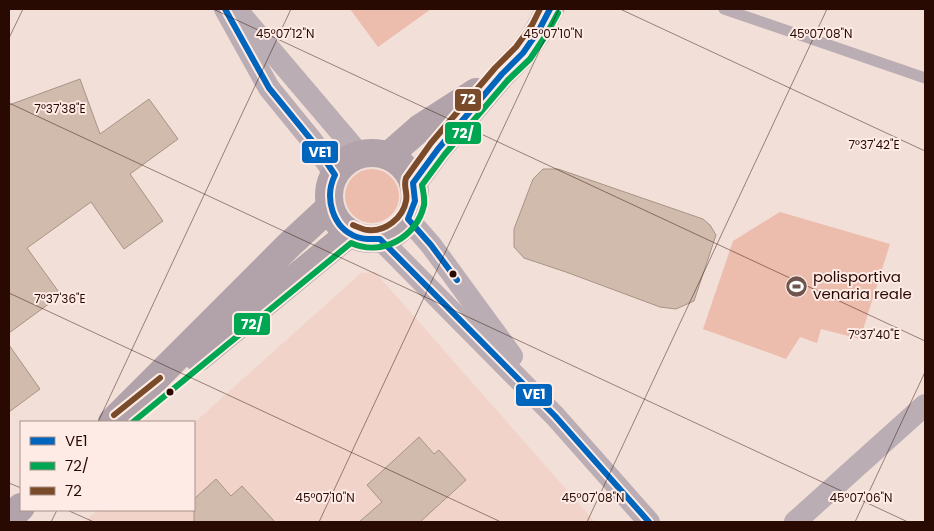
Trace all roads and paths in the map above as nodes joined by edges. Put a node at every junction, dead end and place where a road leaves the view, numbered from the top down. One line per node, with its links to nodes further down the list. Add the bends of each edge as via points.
1 (224, 9): 9 (street, via 269,88)
2 (236, 9): 7 (street)
3 (550, 9): 5 (street, via 523,53)
4 (724, 9): 6 (lane)
5 (502, 74): 8 (street, via 420,128); 10 (street)
6 (925, 78)
7 (360, 155): 8 (street); 9 (street, via 344,163)
8 (388, 156): 10 (street, via 403,167)
9 (335, 175): 11 (street, via 330,189)
10 (413, 183): 12 (street, via 415,201)
11 (330, 207): 13 (street, via 337,222); 17 (street)
12 (408, 220): 14 (street, via 395,233); 16 (street, via 432,245)
13 (350, 234): 14 (street, via 364,239); 18 (street)
14 (380, 239): 16 (street)
15 (925, 405): 22 (street)
16 (555, 416): 21 (street)
17 (113, 421)
18 (120, 421)
19 (20, 508): 20 (street)
20 (9, 519)
21 (649, 522)
22 (795, 522)

